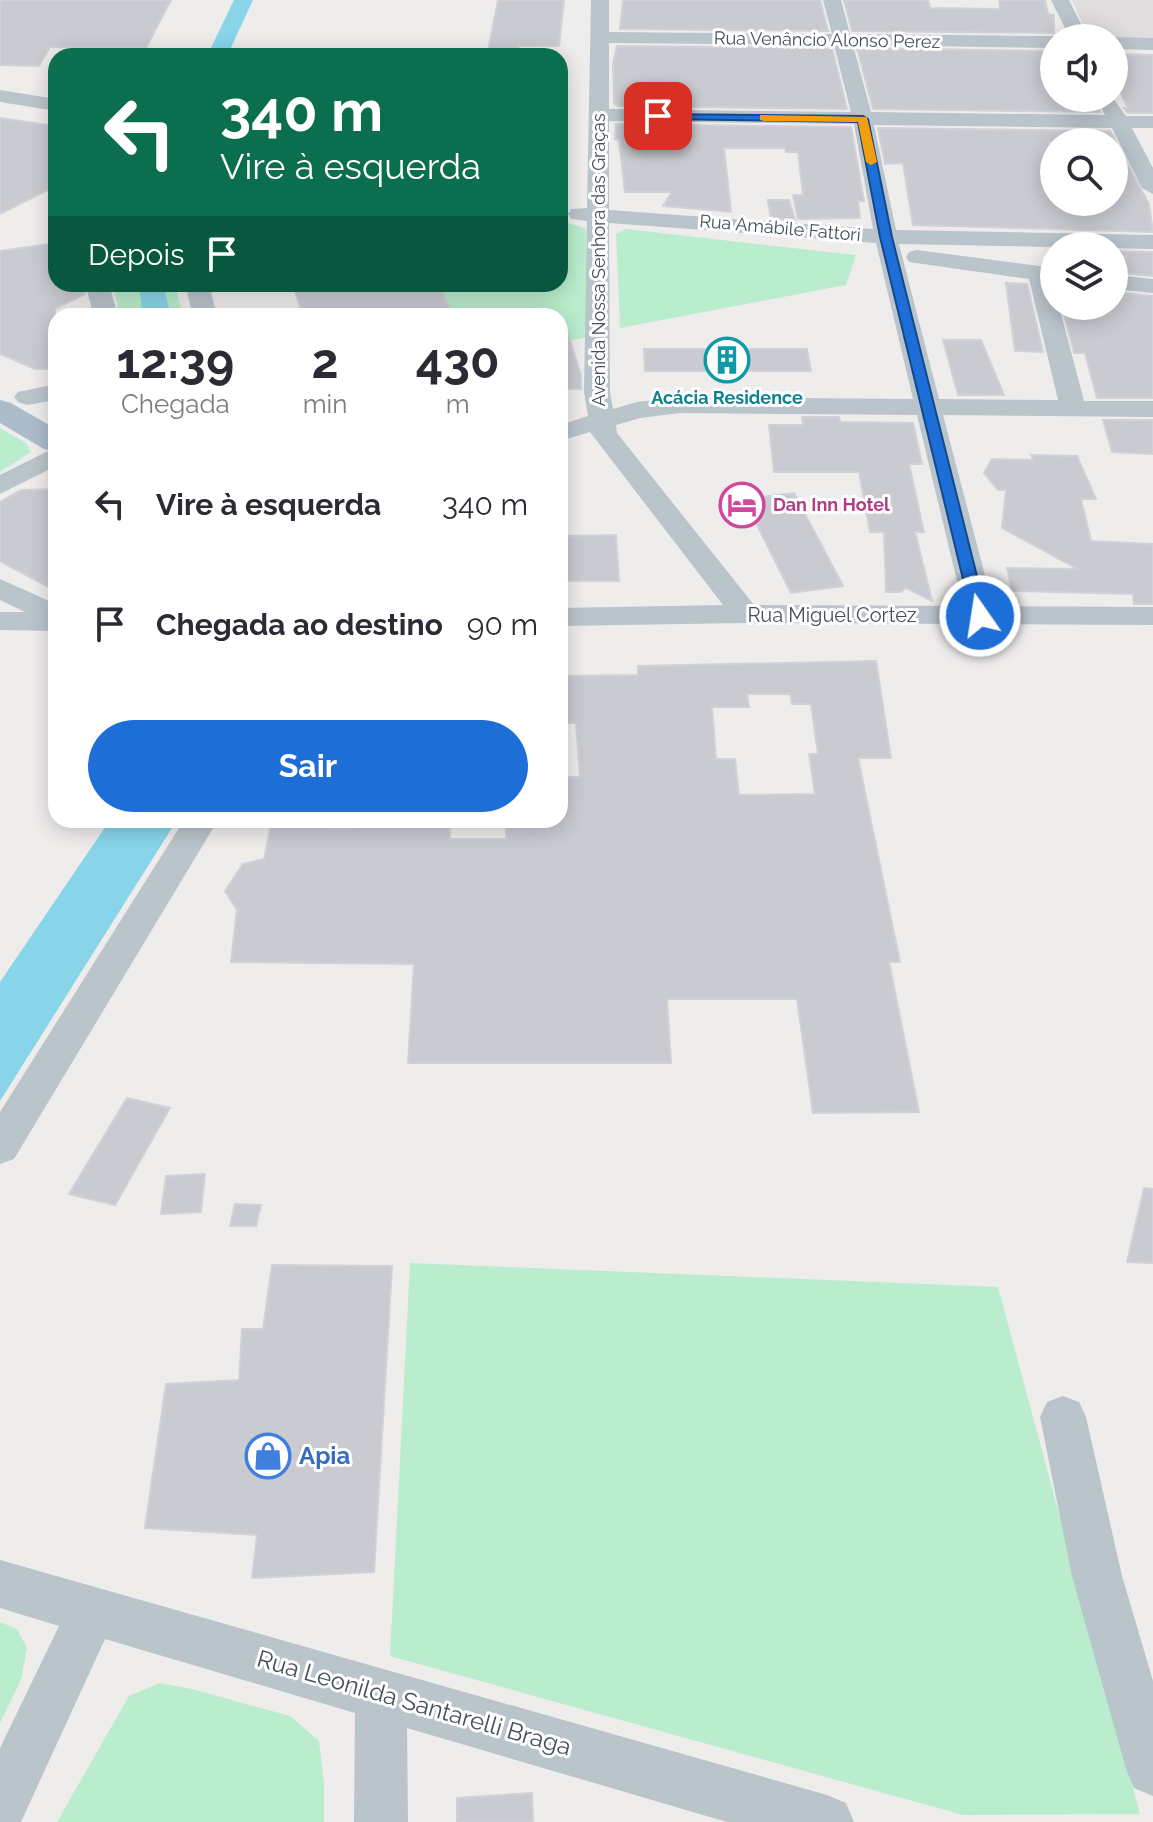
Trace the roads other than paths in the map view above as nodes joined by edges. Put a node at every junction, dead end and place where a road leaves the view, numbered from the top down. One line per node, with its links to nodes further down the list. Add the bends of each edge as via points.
1 (600, 0): 5 (street, Avenida Nossa Senhora das Graças)
2 (832, 0): 6 (street)
3 (1060, 0): 4 (street)
4 (1072, 24)
5 (599, 37): 6 (street, Rua Venâncio Alonso Perez); 13 (street, Avenida Nossa Senhora das Graças)
6 (841, 40): 7 (street, Rua Venâncio Alonso Perez); 14 (street)
7 (1040, 42)
8 (1128, 43): 9 (street)
9 (1153, 44)
10 (0, 96): 11 (street)
11 (48, 104)
12 (1113, 112): 15 (street)
13 (599, 115): 14 (street); 18 (street, Avenida Nossa Senhora das Graças)
14 (863, 119): 15 (street); 20 (street)
15 (1118, 122): 16 (street); 17 (street)
16 (1153, 122)
17 (1153, 188)
18 (584, 215): 20 (street); 30 (street, Avenida Nossa Senhora das Graças)
19 (1153, 242): 20 (street, Rua Amábile Fattori)
20 (889, 245): 21 (street); 27 (street)
21 (1040, 273)
22 (1128, 283): 23 (street)
23 (1153, 286)
24 (1056, 320): 28 (street)
25 (21, 396): 26 (main road); 31 (main road)
26 (48, 407)
27 (931, 408): 28 (street); 30 (street, via 680,405 637,410); 38 (street)
28 (1073, 409): 29 (street)
29 (1153, 409)
30 (600, 422): 32 (street); 36 (street, Avenida Nossa Senhora das Graças, via 604,434)
31 (48, 431)
32 (568, 431)
33 (48, 459): 34 (street)
34 (0, 486)
35 (0, 588): 37 (street)
36 (745, 614): 38 (street, Rua Miguel Cortez); 40 (street, Rua Miguel Cortez)
37 (48, 615)
38 (980, 616): 39 (street, Rua Miguel Cortez)
39 (1153, 616)
40 (568, 617)
41 (48, 619): 42 (street)
42 (0, 621)
43 (196, 828): 44 (street)
44 (0, 1147)
45 (1063, 1417): 49 (street, via 1097,1576)
46 (0, 1584): 47 (street, Rua Leonilda Santarelli Braga)
47 (92, 1611): 48 (street, Rua Leonilda Santarelli Braga); 50 (street)
48 (381, 1693): 51 (street, Rua Leonilda Santarelli Braga); 52 (street)
49 (1153, 1769)
50 (0, 1807)
51 (804, 1819)
52 (381, 1822)

